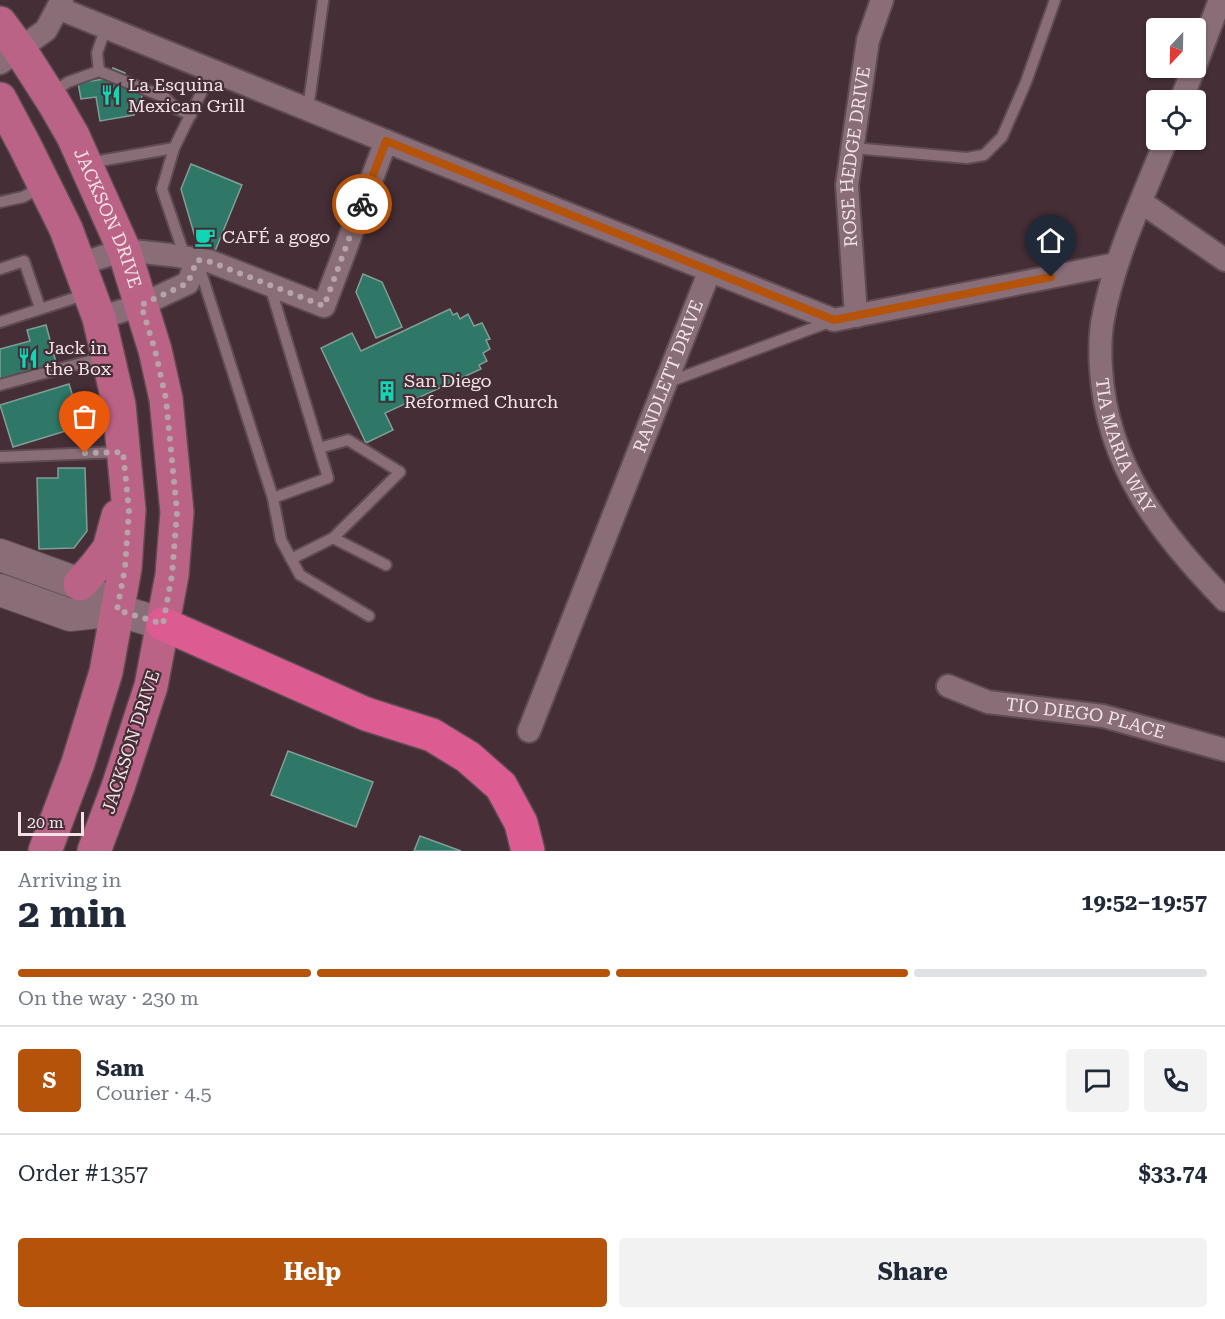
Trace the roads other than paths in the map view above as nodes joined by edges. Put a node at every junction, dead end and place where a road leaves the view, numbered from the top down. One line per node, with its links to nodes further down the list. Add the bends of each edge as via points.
1 (882, 0): 19 (street, ROSE HEDGE DRIVE, via 868,40)
2 (1055, 0): 19 (lane, via 1002,137 984,155 967,158)
3 (1220, 0): 5 (street); 9 (street)
4 (323, 1): 15 (lane)
5 (1225, 2)
6 (60, 4): 8 (street); 10 (street, via 45,30)
7 (0, 23): 10 (main road, JACKSON DRIVE)
8 (106, 27): 11 (lane, via 96,53); 12 (street)
9 (1206, 37)
10 (10, 57): 13 (main road, JACKSON DRIVE)
11 (99, 70): 13 (lane, via 68,82); 16 (lane, via 164,97)
12 (212, 71): 15 (street); 16 (lane)
13 (49, 95): 21 (main road, JACKSON DRIVE)
14 (0, 99): 22 (main road)
15 (308, 109): 17 (street)
16 (190, 115): 18 (lane)
17 (386, 141): 30 (street); 31 (street, via 324,306)
18 (174, 148): 21 (lane); 26 (lane, via 162,189)
19 (853, 148): 35 (street, ROSE HEDGE DRIVE, via 847,185)
20 (1162, 150): 24 (street)
21 (85, 163): 25 (main road, JACKSON DRIVE)
22 (45, 185): 23 (lane, via 23,197); 32 (main road)
23 (0, 202)
24 (1141, 202): 27 (street); 28 (street)
25 (124, 250): 26 (street); 32 (street); 33 (main road, JACKSON DRIVE)
26 (191, 259): 31 (street, via 208,261); 33 (street, via 188,283); 43 (lane)
27 (1225, 260)
28 (1116, 264): 35 (street); 50 (street, TIA MARIA WAY, via 1102,325 1100,355 1114,440 1139,495 1156,521)
29 (0, 268): 34 (lane, via 24,261)
30 (710, 270): 35 (street); 38 (street, RANDLETT DRIVE)
31 (270, 285): 40 (lane)
32 (90, 292): 33 (street); 34 (lane); 37 (main road)
33 (141, 305): 53 (main road, JACKSON DRIVE, via 166,399 177,512)
34 (40, 308): 36 (lane)
35 (845, 318): 38 (lane)
36 (0, 322)
37 (108, 356): 39 (lane); 42 (main road, via 119,405)
38 (666, 383): 55 (street, RANDLETT DRIVE)
39 (0, 385)
40 (319, 448): 43 (lane, via 328,478); 44 (lane, via 348,440 400,472)
41 (0, 457): 42 (lane)
42 (124, 460): 48 (main road, via 119,511 109,549); 51 (main road, via 129,510)
43 (273, 498): 46 (lane, via 281,540)
44 (333, 538): 46 (lane); 47 (lane)
45 (0, 555): 48 (main road)
46 (291, 559): 52 (lane, via 300,575)
47 (386, 565)
48 (80, 584): 51 (main road)
49 (0, 590): 51 (main road, via 69,615)
50 (1225, 600)
51 (117, 610): 53 (main road); 57 (main road, via 103,682)
52 (369, 616)
53 (163, 624): 58 (main road, JACKSON DRIVE, via 151,686); 59 (highway, via 366,714 432,735 468,757 501,786 521,823)
54 (948, 686): 56 (street, TIO DIEGO PLACE, via 988,702 1103,716)
55 (529, 731)
56 (1225, 750)
57 (45, 851)
58 (94, 851)
59 (528, 851)

